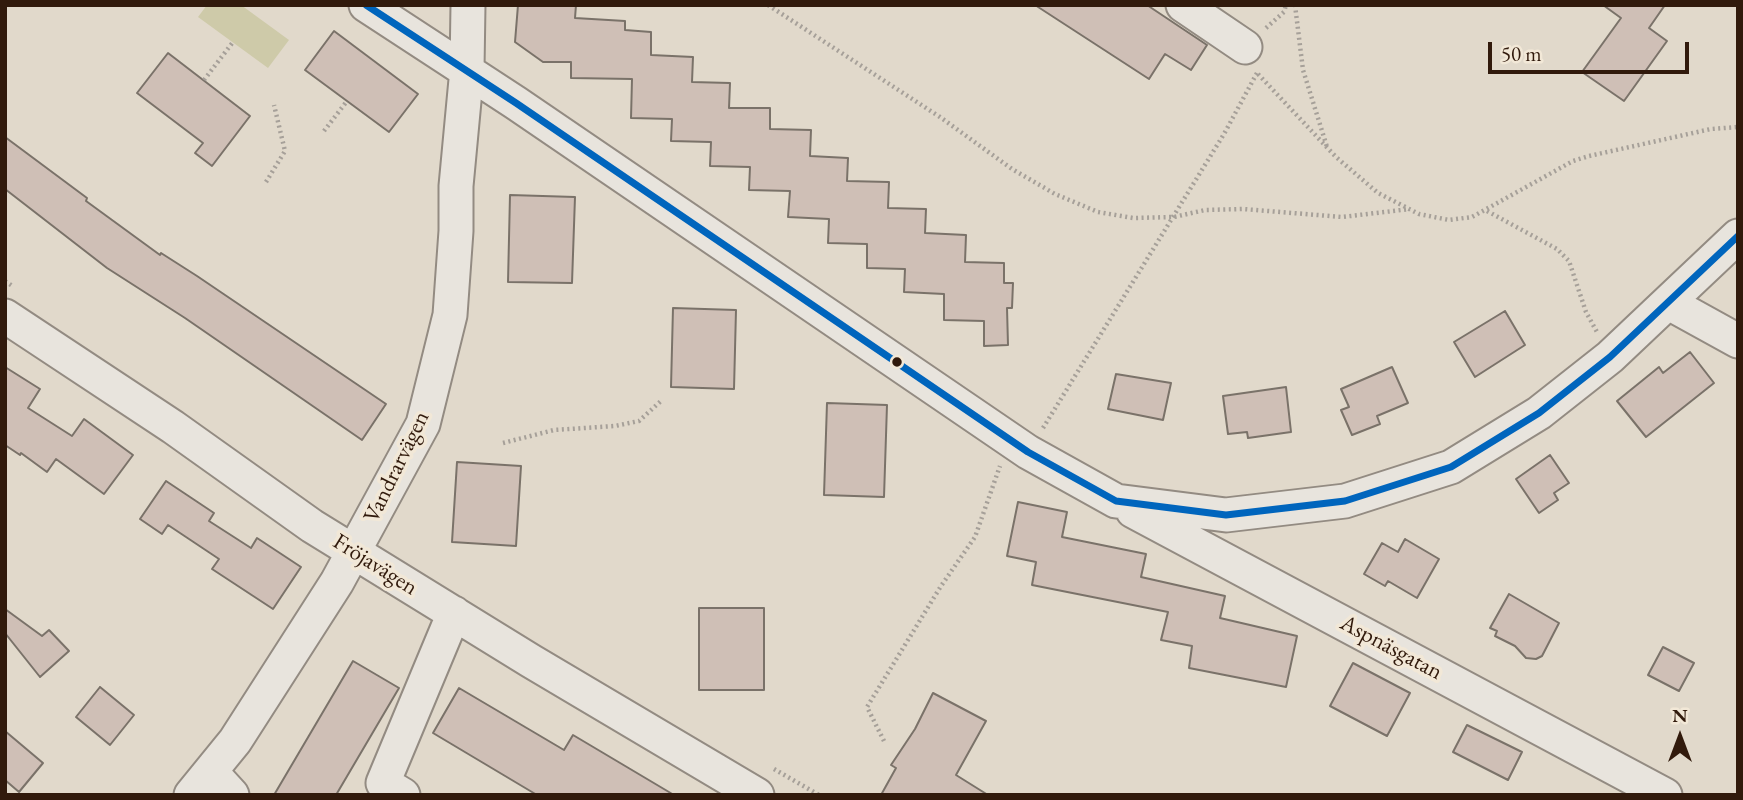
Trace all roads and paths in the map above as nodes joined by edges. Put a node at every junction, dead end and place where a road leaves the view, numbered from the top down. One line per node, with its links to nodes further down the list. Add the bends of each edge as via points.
1 (366, 5): 9 (street, Aspnäsgatan)
2 (468, 5): 9 (street, Vandrarvägen)
3 (768, 5): 19 (path, via 1055,194 1098,212 1133,218)
4 (1183, 5): 8 (street)
5 (1286, 5): 8 (path)
6 (1295, 5): 15 (path, via 1303,70)
7 (233, 42): 10 (path)
8 (1251, 61): 15 (path); 19 (path)
9 (467, 69): 28 (street, Aspnäsgatan); 30 (street, Vandrarvägen, via 450,315 423,424)
10 (204, 80)
11 (346, 101): 14 (path)
12 (274, 105): 16 (path, via 285,151)
13 (1738, 127): 18 (path, via 1581,158)
14 (324, 131)
15 (1327, 148): 17 (path, via 1378,193)
16 (266, 182)
17 (1410, 209): 18 (path, via 1449,220); 19 (path, via 1342,217 1205,210)
18 (1487, 211): 25 (path, via 1557,249 1569,261 1586,312)
19 (1174, 217): 28 (path)
20 (1738, 236): 23 (street)
21 (5, 281): 22 (path)
22 (10, 302): 30 (street, Fröjavägen, via 173,427)
23 (1669, 303): 24 (street); 25 (street)
24 (1738, 341)
25 (1611, 357): 29 (street, via 1539,413 1451,467 1345,501 1226,515)
26 (662, 400): 27 (path, via 639,421 554,430)
27 (503, 443)
28 (1028, 452): 29 (street, Aspnäsgatan); 32 (path, via 1001,463 975,537 867,707)
29 (1116, 501): 37 (street, Aspnäsgatan)
30 (354, 551): 31 (street, Fröjavägen); 34 (street, Vandrarvägen)
31 (454, 613): 33 (street, Fröjavägen, via 639,726); 35 (street, via 383,783)
32 (884, 741)
33 (765, 781): 36 (path)
34 (211, 787)
35 (403, 795)
36 (819, 795)
37 (1665, 795)

